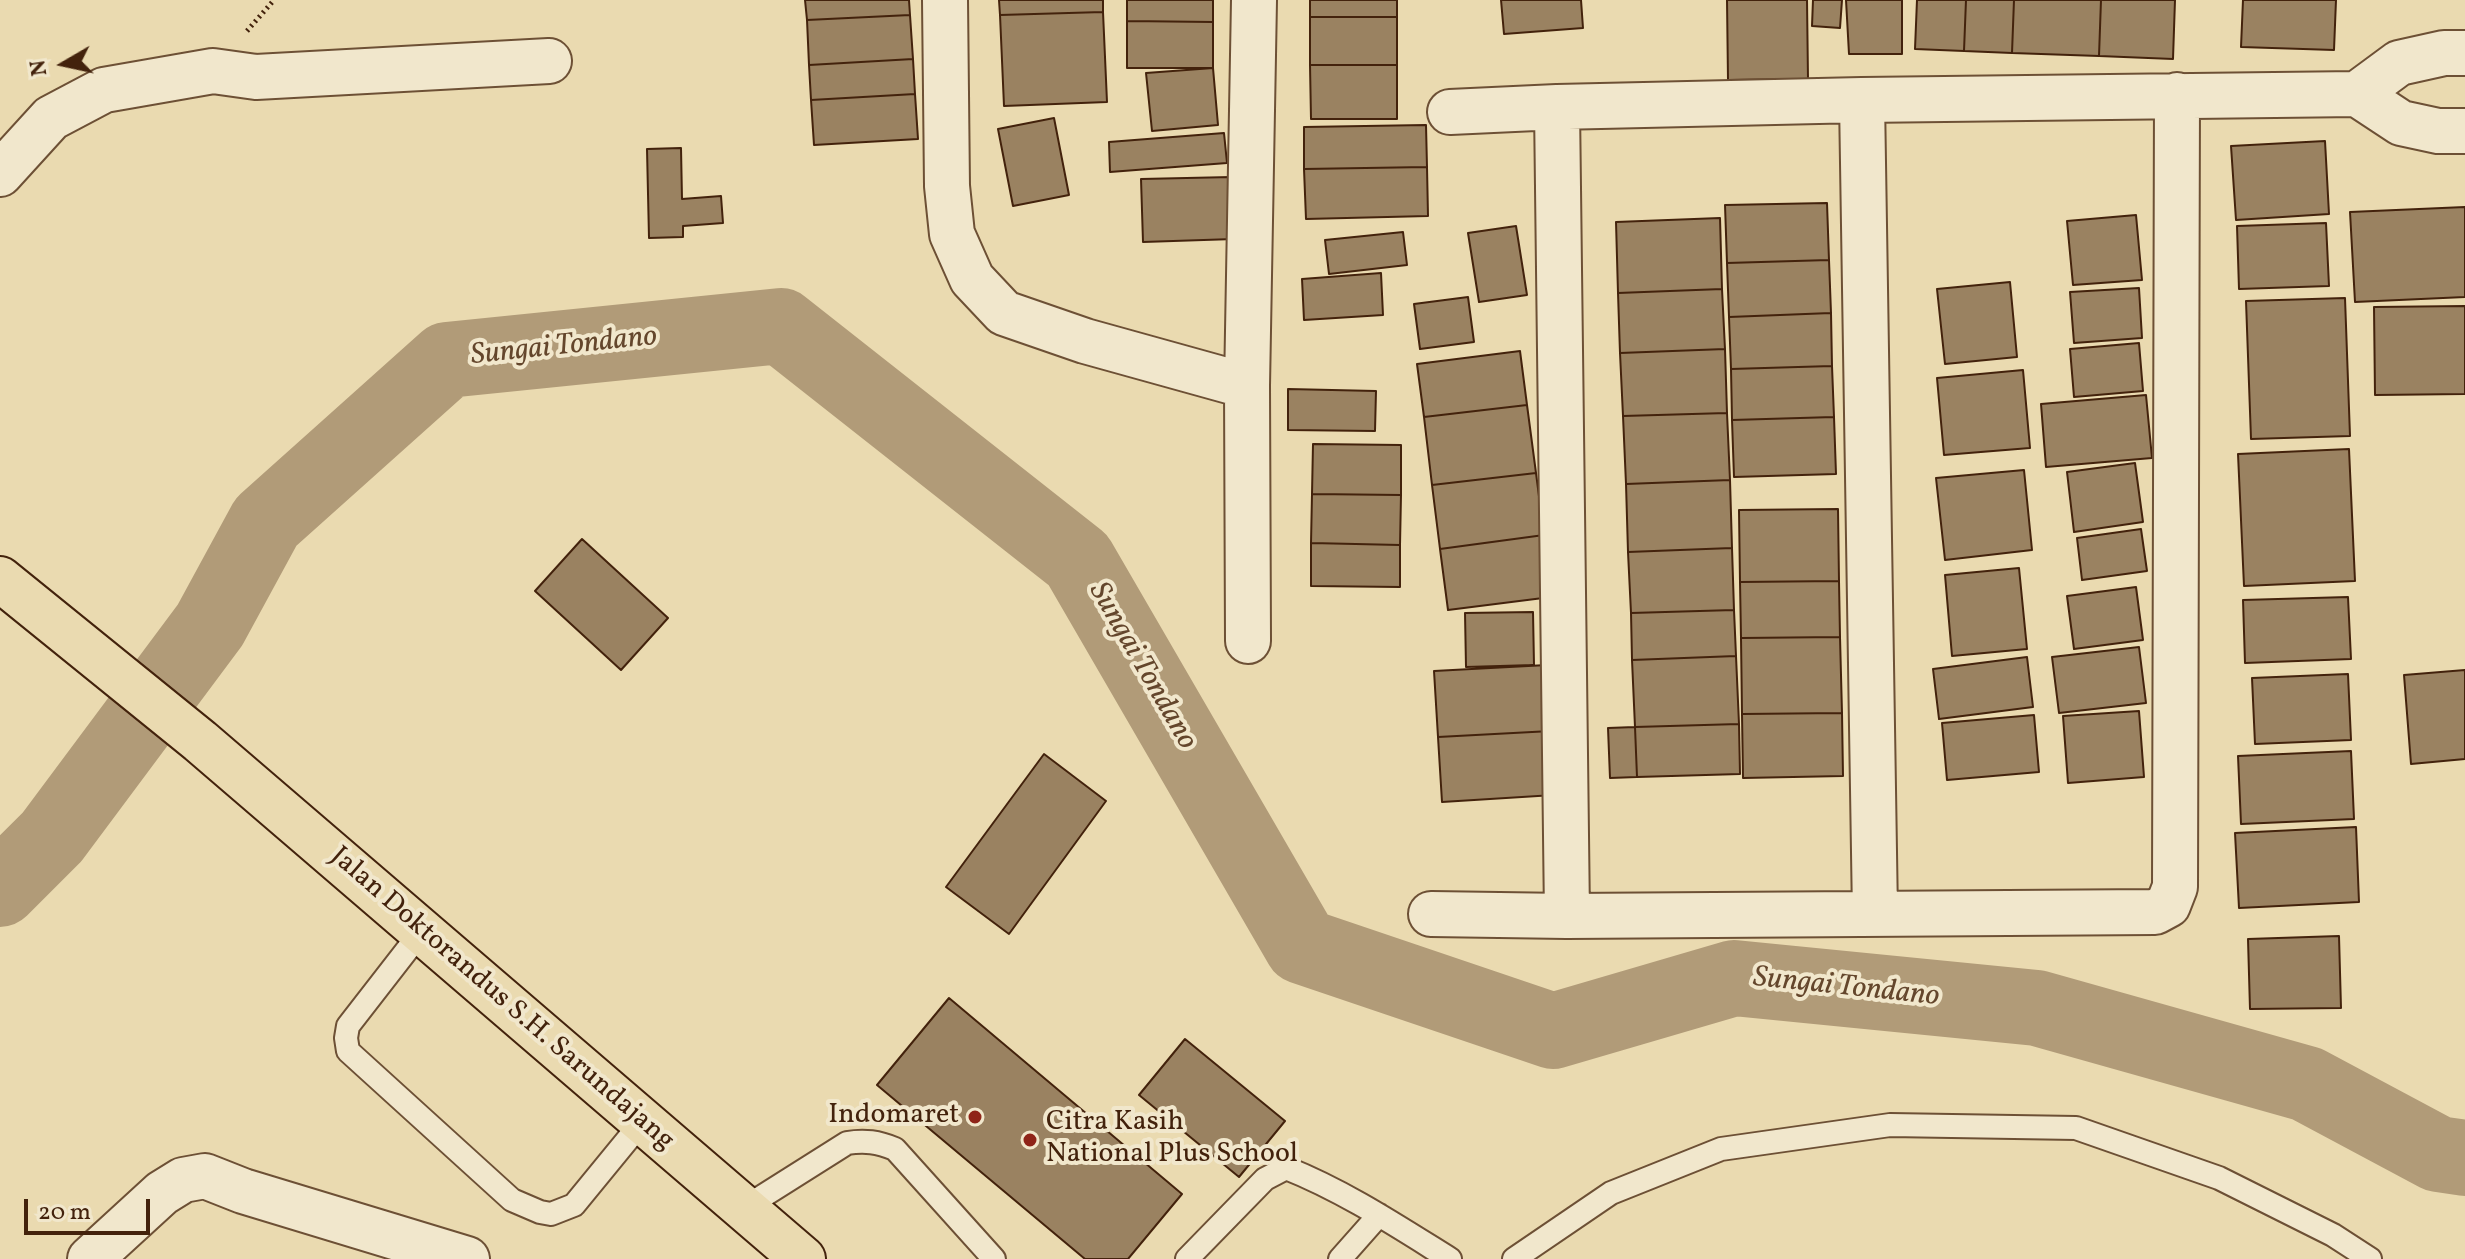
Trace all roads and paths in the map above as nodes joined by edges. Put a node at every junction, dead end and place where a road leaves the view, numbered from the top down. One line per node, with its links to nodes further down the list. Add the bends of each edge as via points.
1 (945, 0): 12 (street, via 947,186 952,234 972,279 1004,313)
2 (1254, 0): 12 (street)
3 (2465, 53): 5 (street, via 2399,63)
4 (549, 61): 11 (street, via 256,77 213,71 104,90 51,118)
5 (2357, 94): 6 (street); 10 (street, via 2401,123)
6 (2177, 95): 7 (street); 16 (street, via 2172,898 2155,912)
7 (1862, 100): 8 (street); 16 (street)
8 (1557, 107): 9 (street); 17 (street)
9 (1450, 112)
10 (2465, 131)
11 (0, 174)
12 (1247, 386): 14 (street)
13 (0, 579): 18 (highway, Jalan Doktorandus S.H. Sarundajang, via 200,741)
14 (1248, 641)
15 (1431, 914): 17 (street)
16 (1875, 914): 17 (street)
17 (1567, 916)
18 (421, 932): 19 (highway, Jalan Doktorandus S.H. Sarundajang); 19 (lane, via 348,1026 348,1051 512,1200 551,1214 574,1205)
19 (642, 1122): 20 (highway, Jalan Doktorandus S.H. Sarundajang)
20 (744, 1208): 22 (lane, via 847,1143 872,1142 895,1149); 25 (highway, Jalan Doktorandus S.H. Sarundajang)
21 (1379, 1215): 26 (lane, via 1286,1168 1265,1179); 27 (lane); 28 (lane)
22 (989, 1257)
23 (90, 1259): 24 (street, via 162,1193 183,1180 205,1176)
24 (467, 1259)
25 (803, 1259)
26 (1187, 1259)
27 (1340, 1259)
28 (1450, 1259)
29 (1514, 1259): 30 (lane, via 1611,1193 1721,1149 1890,1125 2076,1128 2219,1178)
30 (2370, 1259)

